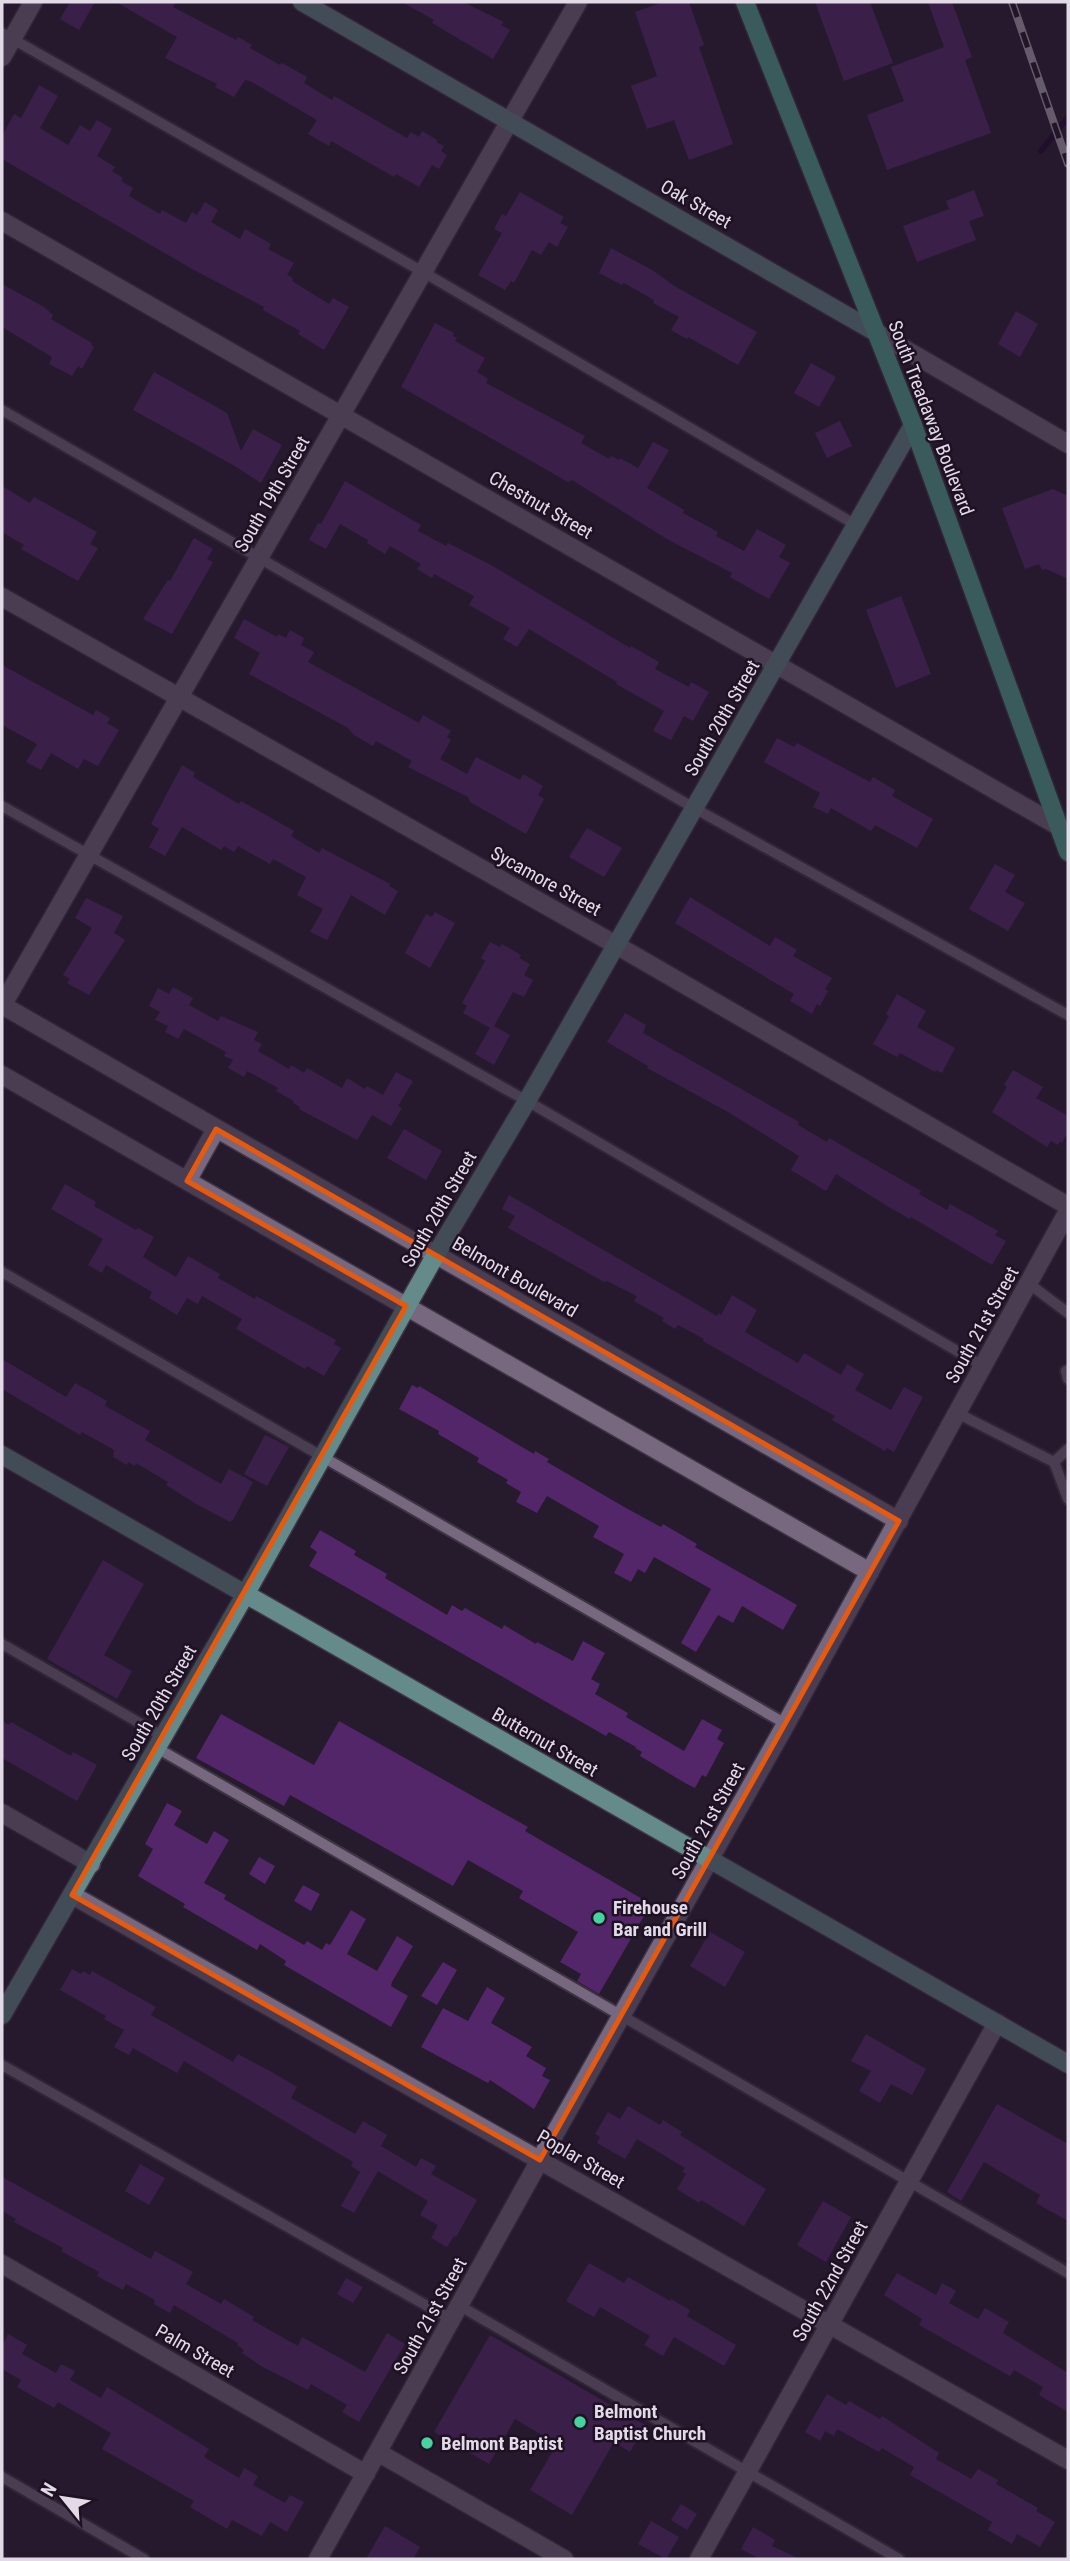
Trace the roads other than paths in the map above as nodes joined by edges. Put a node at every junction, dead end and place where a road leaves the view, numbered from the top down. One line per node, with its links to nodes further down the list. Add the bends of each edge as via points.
1 (33, 2): 5 (street)
2 (302, 2): 7 (street, Oak Street)
3 (578, 2): 7 (street, South 19th Street)
4 (745, 2): 10 (main road, South Treadaway Boulevard)
5 (7, 36): 6 (street); 9 (lane)
6 (2, 57)
7 (510, 120): 9 (street, South 19th Street); 10 (street, Oak Street)
8 (2, 221): 12 (street, Chestnut Street)
9 (423, 272): 12 (street, South 19th Street); 15 (lane)
10 (877, 333): 13 (main road, South Treadaway Boulevard); 14 (street, Oak Street)
11 (2, 410): 16 (lane)
12 (341, 414): 16 (street, South 19th Street); 18 (street, Chestnut Street)
13 (913, 425): 15 (street, South 20th Street); 22 (main road, South Treadaway Boulevard)
14 (1068, 444)
15 (856, 525): 18 (street, South 20th Street)
16 (260, 557): 19 (street, South 19th Street); 21 (lane)
17 (2, 597): 19 (street, Sycamore Street)
18 (777, 665): 21 (street, South 20th Street); 22 (street, Chestnut Street)
19 (178, 698): 24 (street, South 19th Street); 25 (street, Sycamore Street)
20 (2, 806): 24 (lane)
21 (694, 808): 25 (street, South 20th Street); 27 (lane)
22 (1058, 826): 23 (main road, South Treadaway Boulevard)
23 (1068, 852)
24 (88, 856): 26 (street, South 19th Street); 29 (lane)
25 (616, 945): 29 (street, South 20th Street); 32 (street, Sycamore Street)
26 (2, 1005): 30 (street, Belmont Boulevard)
27 (1068, 1015)
28 (2, 1075): 31 (street)
29 (527, 1101): 33 (street, South 20th Street); 38 (lane)
30 (216, 1129): 31 (street); 33 (street, Belmont Boulevard)
31 (187, 1181): 36 (street)
32 (1068, 1208): 35 (street, South 21st Street)
33 (435, 1255): 36 (street, South 20th Street); 47 (street, Belmont Boulevard)
34 (2, 1272): 44 (lane)
35 (1028, 1283): 37 (lane); 38 (street, South 21st Street)
36 (407, 1306): 44 (street, South 20th Street); 48 (street)
37 (1068, 1313)
38 (983, 1366): 41 (street, South 21st Street)
39 (1068, 1370): 40 (lane)
40 (1068, 1379)
41 (957, 1413): 45 (lane); 47 (street, South 21st Street)
42 (1068, 1449): 45 (lane)
43 (2, 1455): 49 (street, Butternut Street)
44 (323, 1458): 49 (street, South 20th Street); 51 (lane)
45 (1054, 1462): 46 (lane)
46 (1068, 1499)
47 (899, 1521): 48 (street, South 21st Street)
48 (870, 1572): 51 (street, South 21st Street)
49 (245, 1595): 52 (street, South 20th Street); 54 (street, Butternut Street)
50 (2, 1644): 52 (lane)
51 (786, 1724): 54 (street, South 21st Street)
52 (161, 1742): 55 (street, South 20th Street); 58 (lane)
53 (2, 1813): 55 (street)
54 (710, 1860): 58 (street, South 21st Street); 59 (street, Butternut Street)
55 (90, 1864): 56 (street, South 20th Street)
56 (72, 1895): 57 (street, South 20th Street); 62 (street, Poplar Street)
57 (2, 2015)
58 (622, 2015): 62 (street, South 21st Street); 63 (lane)
59 (997, 2023): 60 (street, Butternut Street); 63 (street, South 22nd Street)
60 (1068, 2064)
61 (2, 2065): 66 (lane)
62 (540, 2160): 66 (street, South 21st Street); 67 (street, Poplar Street)
63 (910, 2180): 65 (lane); 67 (street, South 22nd Street)
64 (2, 2264): 71 (street, Palm Street)
65 (1068, 2273)
66 (456, 2313): 68 (street, South 21st Street); 70 (lane)
67 (830, 2325): 69 (street, Poplar Street); 70 (street, South 22nd Street)
68 (379, 2453): 71 (street, South 21st Street); 75 (street)
69 (1068, 2460)
70 (748, 2471): 76 (street, South 22nd Street); 77 (lane)
71 (366, 2474): 74 (street, South 21st Street)
72 (2, 2477): 73 (lane)
73 (144, 2559)
74 (318, 2559)
75 (564, 2559)
76 (699, 2559)
77 (900, 2559)

